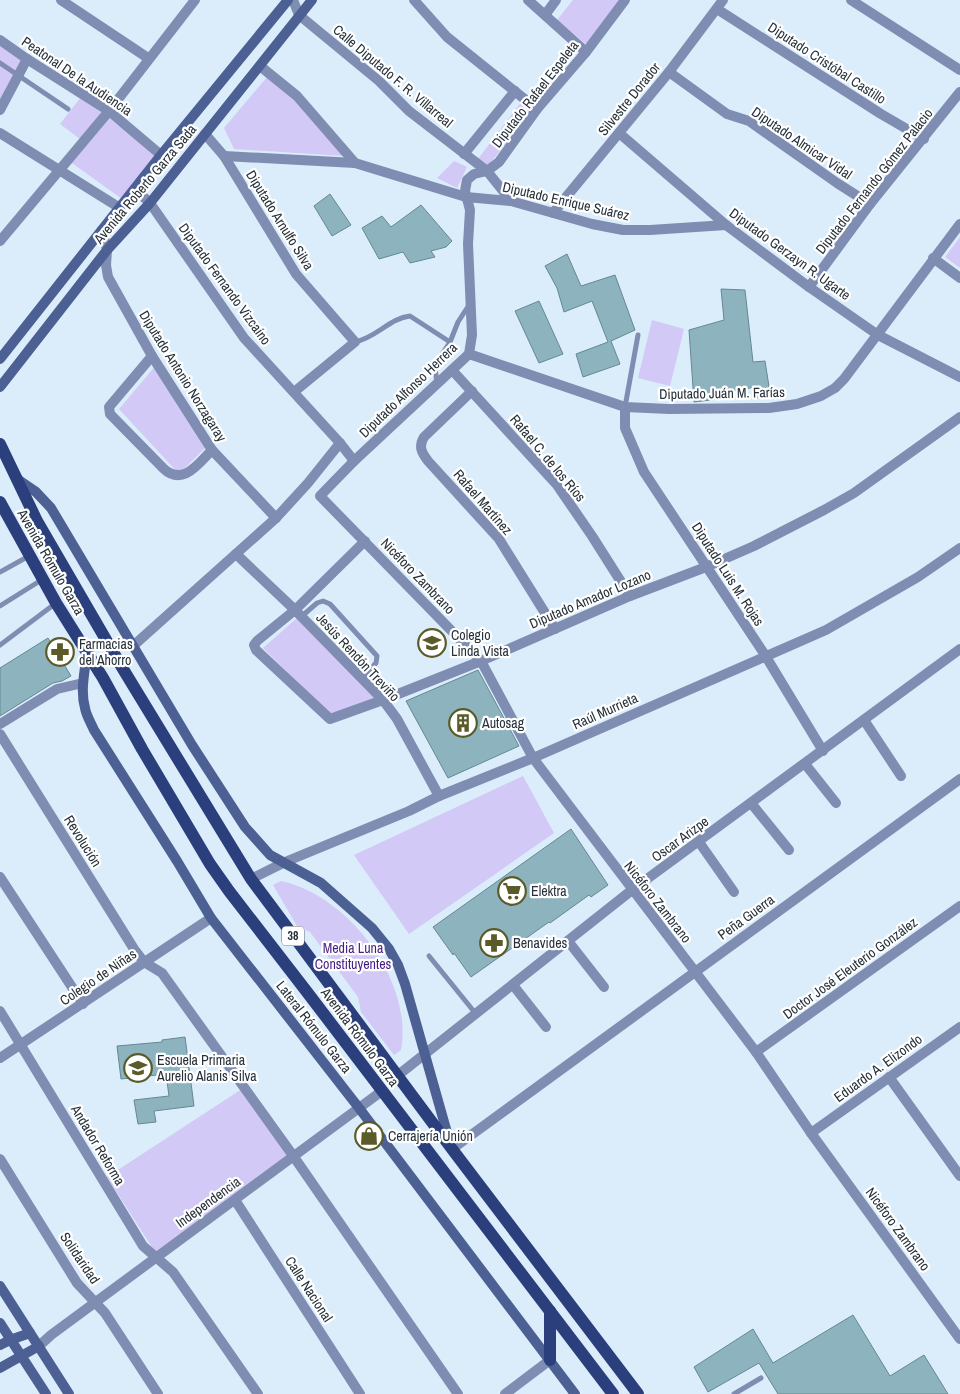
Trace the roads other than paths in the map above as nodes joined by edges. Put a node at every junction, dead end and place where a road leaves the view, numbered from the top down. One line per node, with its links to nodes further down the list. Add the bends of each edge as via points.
1 (61, 0): 16 (street)
2 (288, 0): 34 (street, Avenida Roberto Garza Sada)
3 (293, 0): 12 (street)
4 (312, 0): 12 (street, Avenida Roberto Garza Sada)
5 (414, 0): 23 (street, via 447,36)
6 (528, 0): 13 (street)
7 (556, 0): 13 (street)
8 (625, 0): 15 (street, Diputado Rafael Espeleta)
9 (852, 0): 20 (street)
10 (193, 1): 16 (street)
11 (720, 4): 21 (street, Silvestre Dorador); 32 (street, Diputado Cristóbal Castillo, via 874,109)
12 (299, 15): 19 (street, Avenida Roberto Garza Sada); 33 (street, Calle Diputado F. R. Villarreal, via 379,81 409,111)
13 (545, 15): 15 (street)
14 (0, 40): 17 (street, Peatonal De la Audiencia)
15 (586, 52): 26 (street, Diputado Rafael Espeleta)
16 (148, 58): 28 (street)
17 (27, 60): 22 (street); 28 (street, Peatonal De la Audiencia)
18 (0, 63): 22 (lane)
19 (260, 66): 31 (street, Avenida Roberto Garza Sada); 36 (street, via 297,96)
20 (960, 70)
21 (669, 72): 30 (street, Silvestre Dorador); 43 (street, Diputado Almicar Vidal, via 727,114 749,120)
22 (18, 75): 25 (lane); 27 (street)
23 (515, 91): 26 (street); 33 (street)
24 (960, 92): 32 (street, Diputado Fernando Gómez Palacio)
25 (68, 109)
26 (537, 109): 38 (street, Diputado Rafael Espeleta, via 499,162)
27 (0, 110)
28 (109, 111): 34 (street, Peatonal De la Audiencia); 37 (street)
29 (0, 133): 37 (street)
30 (619, 133): 45 (street, Silvestre Dorador); 47 (street, Diputado Gerzayn R. Ugarte)
31 (205, 134): 35 (street, Diputado Arnulfo Silva); 42 (street, Avenida Roberto Garza Sada)
32 (924, 139): 43 (street, Diputado Fernando Gómez Palacio)
33 (464, 154): 38 (street, Calle Diputado F. R. Villarreal)
34 (162, 155): 39 (street, Avenida Roberto Garza Sada)
35 (224, 156): 36 (street, Diputado Enrique Suárez); 57 (street, Diputado Arnulfo Silva, via 296,274)
36 (355, 163): 40 (street, Diputado Enrique Suárez)
37 (58, 171): 44 (street); 49 (street)
38 (487, 171): 40 (street, Diputado Rafael Espeleta, via 474,174 467,180); 41 (street, Calle Diputado F. R. Villarreal)
39 (135, 190): 42 (street, Diputado Fernando Vizcaíno); 44 (street, Avenida Roberto Garza Sada)
40 (466, 197): 41 (street, Diputado Enrique Suárez); 54 (street, Diputado Alfonso Herrera, via 470,210)
41 (511, 201): 45 (street, Diputado Enrique Suárez)
42 (150, 202): 50 (street, Avenida Roberto Garza Sada); 67 (street, Diputado Fernando Vizcaíno, via 244,338)
43 (870, 204): 53 (street, Diputado Fernando Gómez Palacio)
44 (120, 208): 48 (street, Avenida Roberto Garza Sada)
45 (553, 214): 47 (street, Diputado Enrique Suárez, via 623,230)
46 (960, 224): 51 (street, Diputado Juán M. Farías)
47 (726, 225): 53 (street, Diputado Gerzayn R. Ugarte)
48 (102, 230): 50 (street, Diputado Antonio Norzagaray); 61 (street, Avenida Roberto Garza Sada)
49 (0, 241)
50 (107, 250): 60 (street, Diputado Antonio Norzagaray, via 108,277); 65 (street, Avenida Roberto Garza Sada)
51 (933, 258): 52 (street); 56 (street, Diputado Juán M. Farías)
52 (960, 278)
53 (809, 287): 56 (street, Diputado Gerzayn R. Ugarte)
54 (470, 305): 58 (lane); 59 (street, Diputado Alfonso Herrera, via 472,335)
55 (638, 335): 68 (lane)
56 (878, 335): 63 (street, Diputado Gerzayn R. Ugarte); 68 (street, Diputado Juán M. Farías, via 835,388 797,404 769,408)
57 (355, 342): 58 (lane, via 370,337 402,317 410,316); 67 (street)
58 (450, 342): 64 (lane, via 435,368)
59 (469, 354): 62 (street, Diputado Alfonso Herrera); 68 (street, Diputado Juán M. Farías)
60 (152, 356): 72 (street, Diputado Antonio Norzagaray); 72 (street, via 109,407 110,414 173,475 187,474)
61 (0, 358)
62 (452, 370): 64 (street, Diputado Alfonso Herrera); 66 (street, Rafael C. de los Ríos)
63 (960, 376)
64 (437, 384): 73 (street, Diputado Alfonso Herrera)
65 (0, 387)
66 (472, 391): 85 (street, Rafael C. de los Ríos, via 556,485); 89 (street, Rafael Martínez, via 424,437 420,448 499,539)
67 (294, 392): 70 (street, Diputado Fernando Vizcaíno)
68 (625, 407): 82 (street, Diputado Luis M. Rojas, via 625,428 640,464)
69 (960, 417): 82 (street, Diputado Amador Lozano, via 846,497 754,546)
70 (340, 443): 73 (street, Diputado Fernando Vizcaíno); 77 (street)
71 (0, 444): 74 (main road, Avenida Rómulo Garza / 38)
72 (212, 450): 77 (street, Diputado Antonio Norzagaray)
73 (354, 461): 75 (street, Diputado Alfonso Herrera)
74 (18, 479): 91 (street, Avenida Rómulo Garza, via 51,508); 114 (main road, Avenida Rómulo Garza / 38, via 37,520 108,644)
75 (320, 496): 78 (street, Nicéforo Zambrano)
76 (0, 502): 81 (main road, Avenida Rómulo Garza / 38)
77 (276, 518): 80 (street)
78 (365, 541): 88 (street); 95 (street, Nicéforo Zambrano)
79 (960, 548): 94 (street, Raúl Murrieta, via 918,578 826,630)
80 (236, 554): 88 (street, Jesús Rendón Treviño); 91 (street)
81 (29, 556): 83 (lane); 84 (main road, Avenida Rómulo Garza / 38)
82 (706, 567): 85 (street, Diputado Amador Lozano); 94 (street, Diputado Luis M. Rojas)
83 (0, 572)
84 (43, 578): 86 (main road, Avenida Rómulo Garza / 38); 87 (lane)
85 (630, 596): 89 (street, Diputado Amador Lozano)
86 (56, 603): 90 (lane); 93 (main road, Avenida Rómulo Garza / 38)
87 (0, 606)
88 (298, 614): 96 (street, Jesús Rendón Treviño); 96 (lane, via 323,601 330,604 377,656 376,663); 98 (street, Diputado Amador Lozano, via 257,641 256,650 330,719)
89 (555, 629): 95 (street, Diputado Amador Lozano)
90 (0, 645)
91 (133, 646): 112 (street, Avenida Rómulo Garza, via 245,827 270,855)
92 (960, 649): 99 (street, Oscar Arizpe)
93 (87, 653): 97 (street, Lateral Rómulo Garza); 136 (main road, Avenida Rómulo Garza / 38, via 210,864)
94 (765, 655): 102 (street, Diputado Luis M. Rojas); 103 (street, Raúl Murrieta)
95 (482, 661): 98 (street, Diputado Amador Lozano); 103 (street, Nicéforo Zambrano)
96 (361, 678): 98 (street, Jesús Rendón Treviño)
97 (83, 683): 100 (street, via 57,689); 118 (street, Lateral Rómulo Garza, via 85,709 94,730)
98 (383, 700): 107 (street, Jesús Rendón Treviño, via 397,719)
99 (864, 720): 102 (street, Oscar Arizpe); 105 (street)
100 (0, 724)
101 (0, 734): 121 (street, Revolución)
102 (823, 751): 104 (street, Oscar Arizpe)
103 (533, 758): 107 (street, Raúl Murrieta); 115 (street, Nicéforo Zambrano)
104 (805, 764): 108 (street, Oscar Arizpe); 109 (street)
105 (901, 776)
106 (960, 779): 122 (street, Peña Guerra)
107 (439, 796): 112 (street, Raúl Murrieta)
108 (751, 803): 110 (street, Oscar Arizpe); 111 (street)
109 (836, 803)
110 (699, 842): 115 (street, Oscar Arizpe); 116 (street)
111 (789, 850)
112 (285, 862): 114 (street, Raúl Murrieta); 132 (street, Avenida Rómulo Garza, via 321,883 372,928 389,949 405,984)
113 (0, 877): 125 (street)
114 (251, 880): 134 (main road, Avenida Rómulo Garza / 38)
115 (632, 890): 119 (street, Oscar Arizpe); 122 (street, Nicéforo Zambrano)
116 (734, 892)
117 (960, 906): 131 (street, Doctor José Eleuterio González)
118 (212, 918): 121 (street, Colegio de Niñas); 137 (street, Lateral Rómulo Garza)
119 (568, 941): 123 (street, Oscar Arizpe); 124 (street)
120 (429, 956): 127 (lane)
121 (144, 962): 125 (street, Colegio de Niñas); 140 (street, Revolución, via 162,973)
122 (695, 971): 131 (street, Nicéforo Zambrano); 139 (street, Peña Guerra)
123 (513, 985): 127 (street, Oscar Arizpe); 128 (street)
124 (604, 987)
125 (83, 1004): 130 (street, Colegio de Niñas)
126 (0, 1010): 130 (street, Andador Reforma)
127 (476, 1014): 132 (street, Oscar Arizpe)
128 (546, 1027)
129 (960, 1027): 135 (street, Eduardo A. Elizondo)
130 (21, 1045): 133 (street, Colegio de Niñas); 144 (street, Andador Reforma, via 143,1246)
131 (756, 1052): 138 (street, Nicéforo Zambrano)
132 (425, 1053): 134 (street, Oscar Arizpe); 139 (street, Avenida Rómulo Garza)
133 (0, 1058)
134 (397, 1076): 139 (main road, Avenida Rómulo Garza / 38)
135 (889, 1077): 138 (street, Eduardo A. Elizondo); 142 (street)
136 (382, 1091): 137 (street, Independencia); 147 (main road, Avenida Rómulo Garza / 38)
137 (359, 1108): 140 (street, Independencia); 156 (street, Lateral Rómulo Garza)
138 (811, 1133): 151 (street, Nicéforo Zambrano)
139 (452, 1149): 168 (main road, Avenida Rómulo Garza / 38)
140 (294, 1157): 143 (street, Independencia); 164 (street, Revolución)
141 (0, 1159): 146 (street, Solidaridad, via 78,1283)
142 (960, 1176)
143 (234, 1200): 144 (street, Independencia); 163 (street, Calle Nacional)
144 (156, 1257): 146 (street, Independencia); 162 (street, Andador Reforma, via 174,1272)
145 (0, 1286): 149 (street)
146 (96, 1302): 150 (street, Independencia); 161 (street, Solidaridad)
147 (550, 1310): 156 (main road); 167 (main road, Avenida Rómulo Garza / 38)
148 (0, 1323): 152 (street)
149 (30, 1333): 150 (street); 152 (street); 154 (street)
150 (51, 1335): 154 (street, Independencia)
151 (960, 1339)
152 (10, 1340): 153 (street); 155 (street)
153 (0, 1346)
154 (38, 1346): 155 (street); 160 (street)
155 (21, 1355): 157 (street); 159 (street)
156 (550, 1360): 165 (street); 166 (street, Lateral Rómulo Garza)
157 (0, 1368)
158 (760, 1378): 169 (lane)
159 (46, 1394)
160 (69, 1394)
161 (158, 1394)
162 (258, 1394)
163 (360, 1394)
164 (458, 1394)
165 (505, 1394)
166 (575, 1394)
167 (613, 1394)
168 (638, 1394)
169 (734, 1394)

